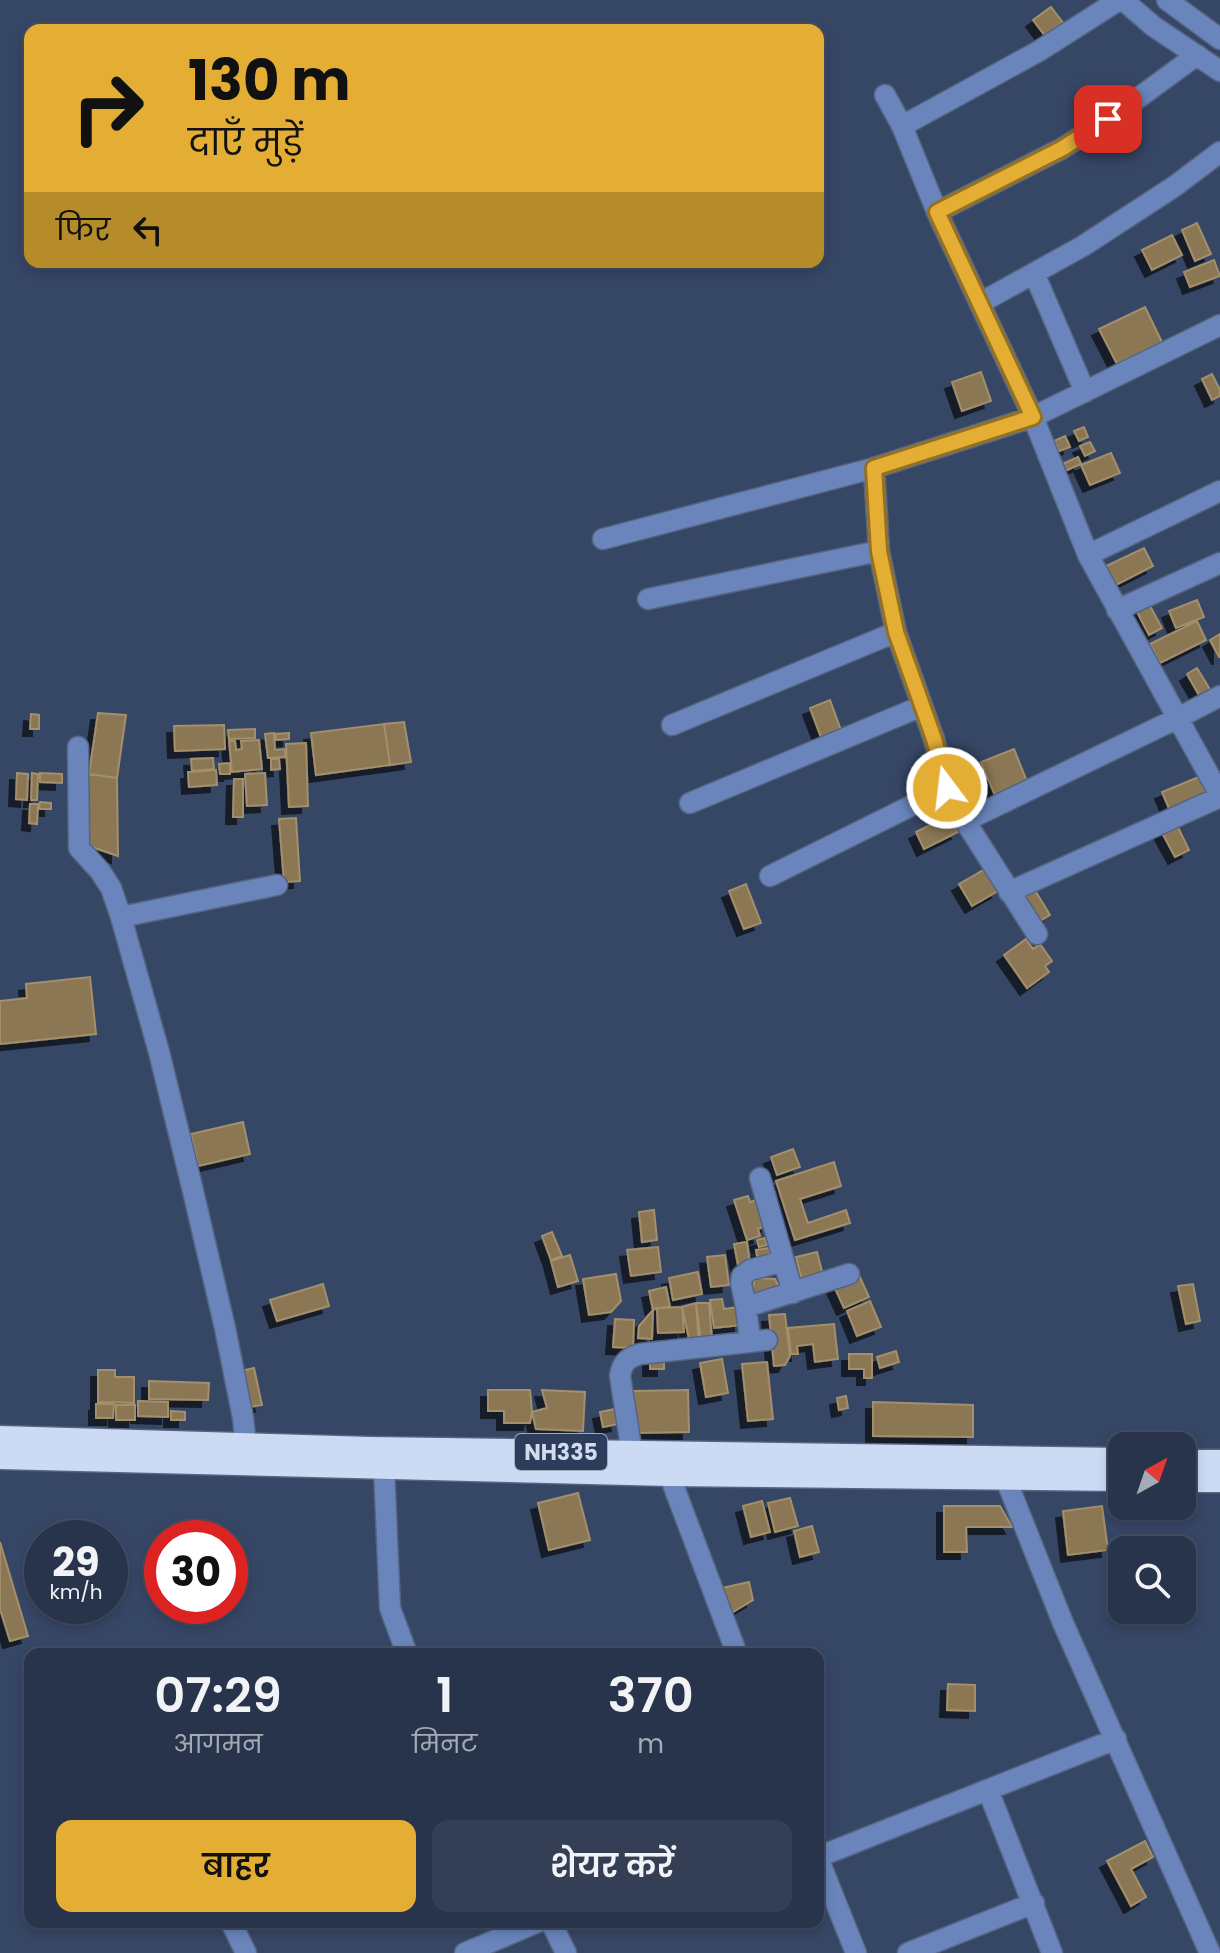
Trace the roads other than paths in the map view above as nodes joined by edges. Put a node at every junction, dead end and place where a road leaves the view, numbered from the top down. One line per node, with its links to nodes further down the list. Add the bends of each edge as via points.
1 (1121, 0): 4 (street); 7 (street)
2 (1167, 0): 3 (street)
3 (1220, 39)
4 (1197, 55): 5 (street); 9 (street, via 1063,148)
5 (1220, 71)
6 (885, 95): 7 (street)
7 (902, 126): 9 (street)
8 (1220, 152): 10 (street, via 1083,246)
9 (937, 212): 11 (street)
10 (1034, 273): 11 (street); 13 (street)
11 (980, 303): 14 (street)
12 (1220, 325): 13 (street)
13 (1085, 392): 14 (street)
14 (1033, 417): 15 (street); 19 (street)
15 (874, 468): 17 (street); 18 (street)
16 (1220, 491): 19 (street)
17 (603, 539)
18 (879, 551): 21 (street); 23 (street)
19 (1088, 555): 22 (street)
20 (1220, 563): 22 (street)
21 (648, 599)
22 (1117, 610): 26 (street)
23 (896, 632): 25 (street); 27 (street)
24 (1220, 696): 26 (street)
25 (922, 706): 29 (street); 31 (street)
26 (1178, 718): 30 (street); 32 (street)
27 (672, 725)
28 (78, 747): 36 (street, via 79,848 111,888)
29 (947, 788): 32 (street); 33 (street)
30 (1220, 796): 35 (street)
31 (690, 803)
32 (965, 821): 35 (street)
33 (770, 876)
34 (277, 885): 36 (street)
35 (1009, 892): 37 (street)
36 (121, 917): 44 (street, via 193,1191)
37 (1037, 934)
38 (760, 1178): 39 (street)
39 (784, 1261): 41 (street); 42 (street, via 742,1276)
40 (849, 1274): 41 (street)
41 (793, 1293): 42 (street)
42 (746, 1307): 45 (street, via 758,1340 640,1354 622,1365)
43 (0, 1438): 44 (highway, NH335)
44 (246, 1446): 45 (highway, NH335)
45 (632, 1453): 47 (highway, NH335)
46 (0, 1457): 50 (highway, NH335)
47 (1108, 1460)
48 (1196, 1462): 49 (highway)
49 (1220, 1462)
50 (384, 1468): 51 (highway, NH335); 56 (street, via 390,1608)
51 (669, 1474): 52 (highway, NH335); 57 (street)
52 (1005, 1477): 53 (highway, NH335); 58 (street)
53 (1108, 1479)
54 (1196, 1480): 55 (highway)
55 (1220, 1480)
56 (405, 1648)
57 (735, 1648)
58 (1116, 1739): 59 (street); 72 (street)
59 (988, 1790): 60 (street); 62 (street)
60 (824, 1856)
61 (824, 1873): 69 (street)
62 (1034, 1903): 70 (street); 71 (street)
63 (234, 1928): 66 (street)
64 (524, 1928): 67 (street)
65 (554, 1928): 68 (street)
66 (246, 1953)
67 (465, 1953)
68 (566, 1953)
69 (856, 1953)
70 (908, 1953)
71 (1052, 1953)
72 (1210, 1953)

